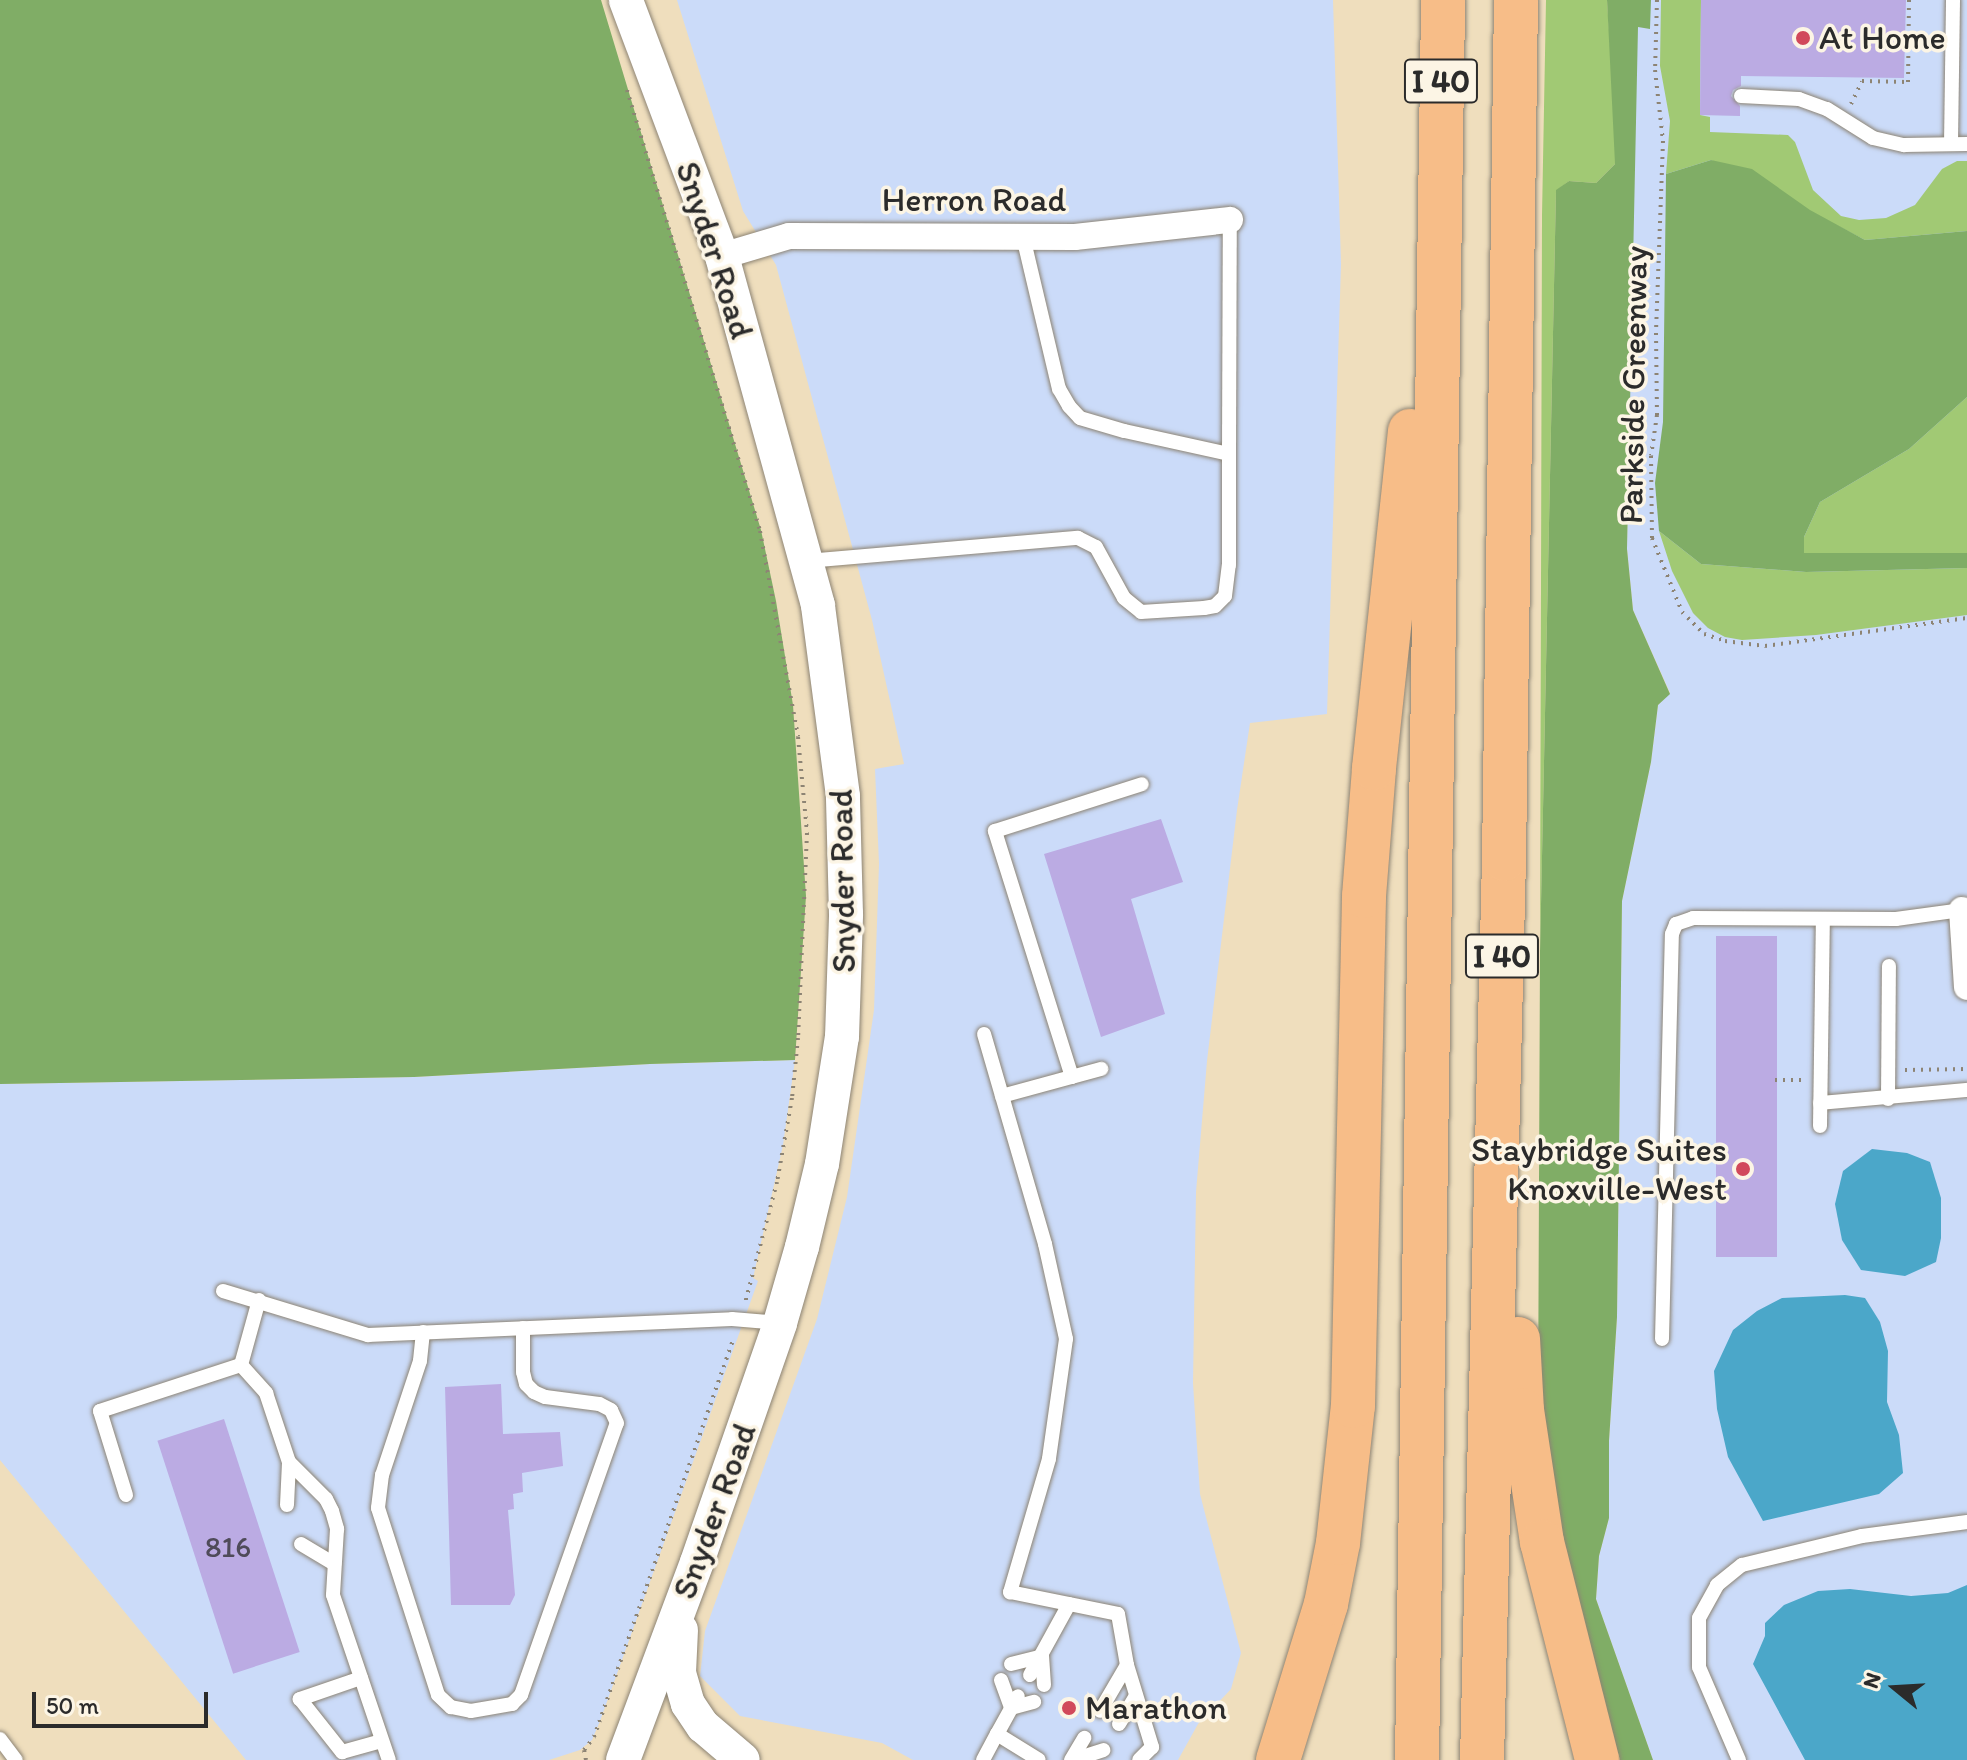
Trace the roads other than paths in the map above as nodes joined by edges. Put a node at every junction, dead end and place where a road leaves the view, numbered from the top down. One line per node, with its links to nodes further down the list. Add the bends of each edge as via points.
1 (626, 0): 11 (street, Snyder Road)
2 (1443, 0): 8 (highway, I 40)
3 (1516, 0): 19 (highway, I 40)
4 (1953, 0): 6 (lane)
5 (1741, 96): 6 (lane, via 1799,99 1827,109 1873,138 1904,145)
6 (1951, 144): 7 (lane)
7 (1967, 144)
8 (1439, 162): 67 (highway, via 1364,896 1353,1406 1326,1604); 68 (highway, I 40)
9 (1230, 220): 10 (street, Herron Road, via 1075,237); 12 (lane)
10 (1023, 237): 11 (street, Herron Road, via 789,236); 12 (lane, via 1059,389 1080,418)
11 (722, 256): 13 (street, Snyder Road)
12 (1229, 454): 13 (lane, via 1228,583 1215,606 1141,612 1124,598 1096,547 1078,538)
13 (807, 561): 30 (street, Snyder Road, via 825,647 843,796 842,1037 822,1164)
14 (1142, 784): 22 (lane, via 995,831)
15 (1962, 910): 16 (lane, via 1896,919); 18 (street)
16 (1823, 919): 26 (lane); 33 (lane, via 1693,918 1676,924 1672,934)
17 (1889, 966): 25 (lane)
18 (1967, 987)
19 (1500, 1004): 69 (highway, I 40); 70 (highway, via 1522,1410 1542,1542)
20 (984, 1034): 24 (lane)
21 (1101, 1069): 22 (lane)
22 (1072, 1077): 24 (lane)
23 (1967, 1090): 25 (lane)
24 (1002, 1096): 42 (lane, via 1066,1339 1049,1459 1010,1592)
25 (1888, 1099): 26 (lane)
26 (1820, 1103): 27 (lane)
27 (1820, 1126)
28 (223, 1291): 29 (lane)
29 (259, 1300): 32 (lane, via 368,1335); 34 (lane)
30 (780, 1323): 31 (lane); 41 (street, Snyder Road)
31 (523, 1328): 32 (lane); 32 (lane, via 526,1384 545,1397 599,1404 611,1410 617,1423 521,1695 512,1704 471,1711 451,1707 438,1695 378,1508 382,1475 420,1361)
32 (423, 1332)
33 (1662, 1339)
34 (241, 1365): 35 (lane, via 266,1393); 36 (lane, via 100,1411)
35 (289, 1462): 37 (lane); 40 (lane, via 332,1511 337,1529)
36 (126, 1495)
37 (287, 1505)
38 (1967, 1522): 71 (lane, via 1862,1536 1742,1565 1717,1585 1699,1618 1699,1667)
39 (301, 1544): 40 (lane)
40 (334, 1564): 47 (lane, via 333,1595)
41 (685, 1595): 61 (street, Snyder Road); 62 (street, via 678,1657 685,1696 703,1726)
42 (1069, 1604): 43 (lane); 45 (lane, via 1118,1614)
43 (1042, 1656): 44 (lane); 46 (lane); 49 (lane)
44 (1011, 1664)
45 (1127, 1665): 50 (lane); 53 (lane)
46 (1030, 1675)
47 (361, 1678): 58 (lane); 58 (lane, via 300,1699 342,1752)
48 (1001, 1680): 51 (lane)
49 (1044, 1685)
50 (1136, 1696): 54 (lane); 66 (lane, via 1152,1747)
51 (1015, 1702): 52 (lane); 55 (lane)
52 (1034, 1702)
53 (1100, 1711)
54 (1119, 1724)
55 (997, 1734): 63 (lane); 64 (lane)
56 (1084, 1738): 65 (lane)
57 (0, 1739): 60 (lane)
58 (385, 1750)
59 (1103, 1750): 65 (lane)
60 (16, 1760)
61 (623, 1760)
62 (743, 1760)
63 (983, 1760)
64 (1039, 1760)
65 (1072, 1760)
66 (1139, 1760)
67 (1278, 1760)
68 (1417, 1760)
69 (1482, 1760)
70 (1597, 1760)
71 (1739, 1760)

